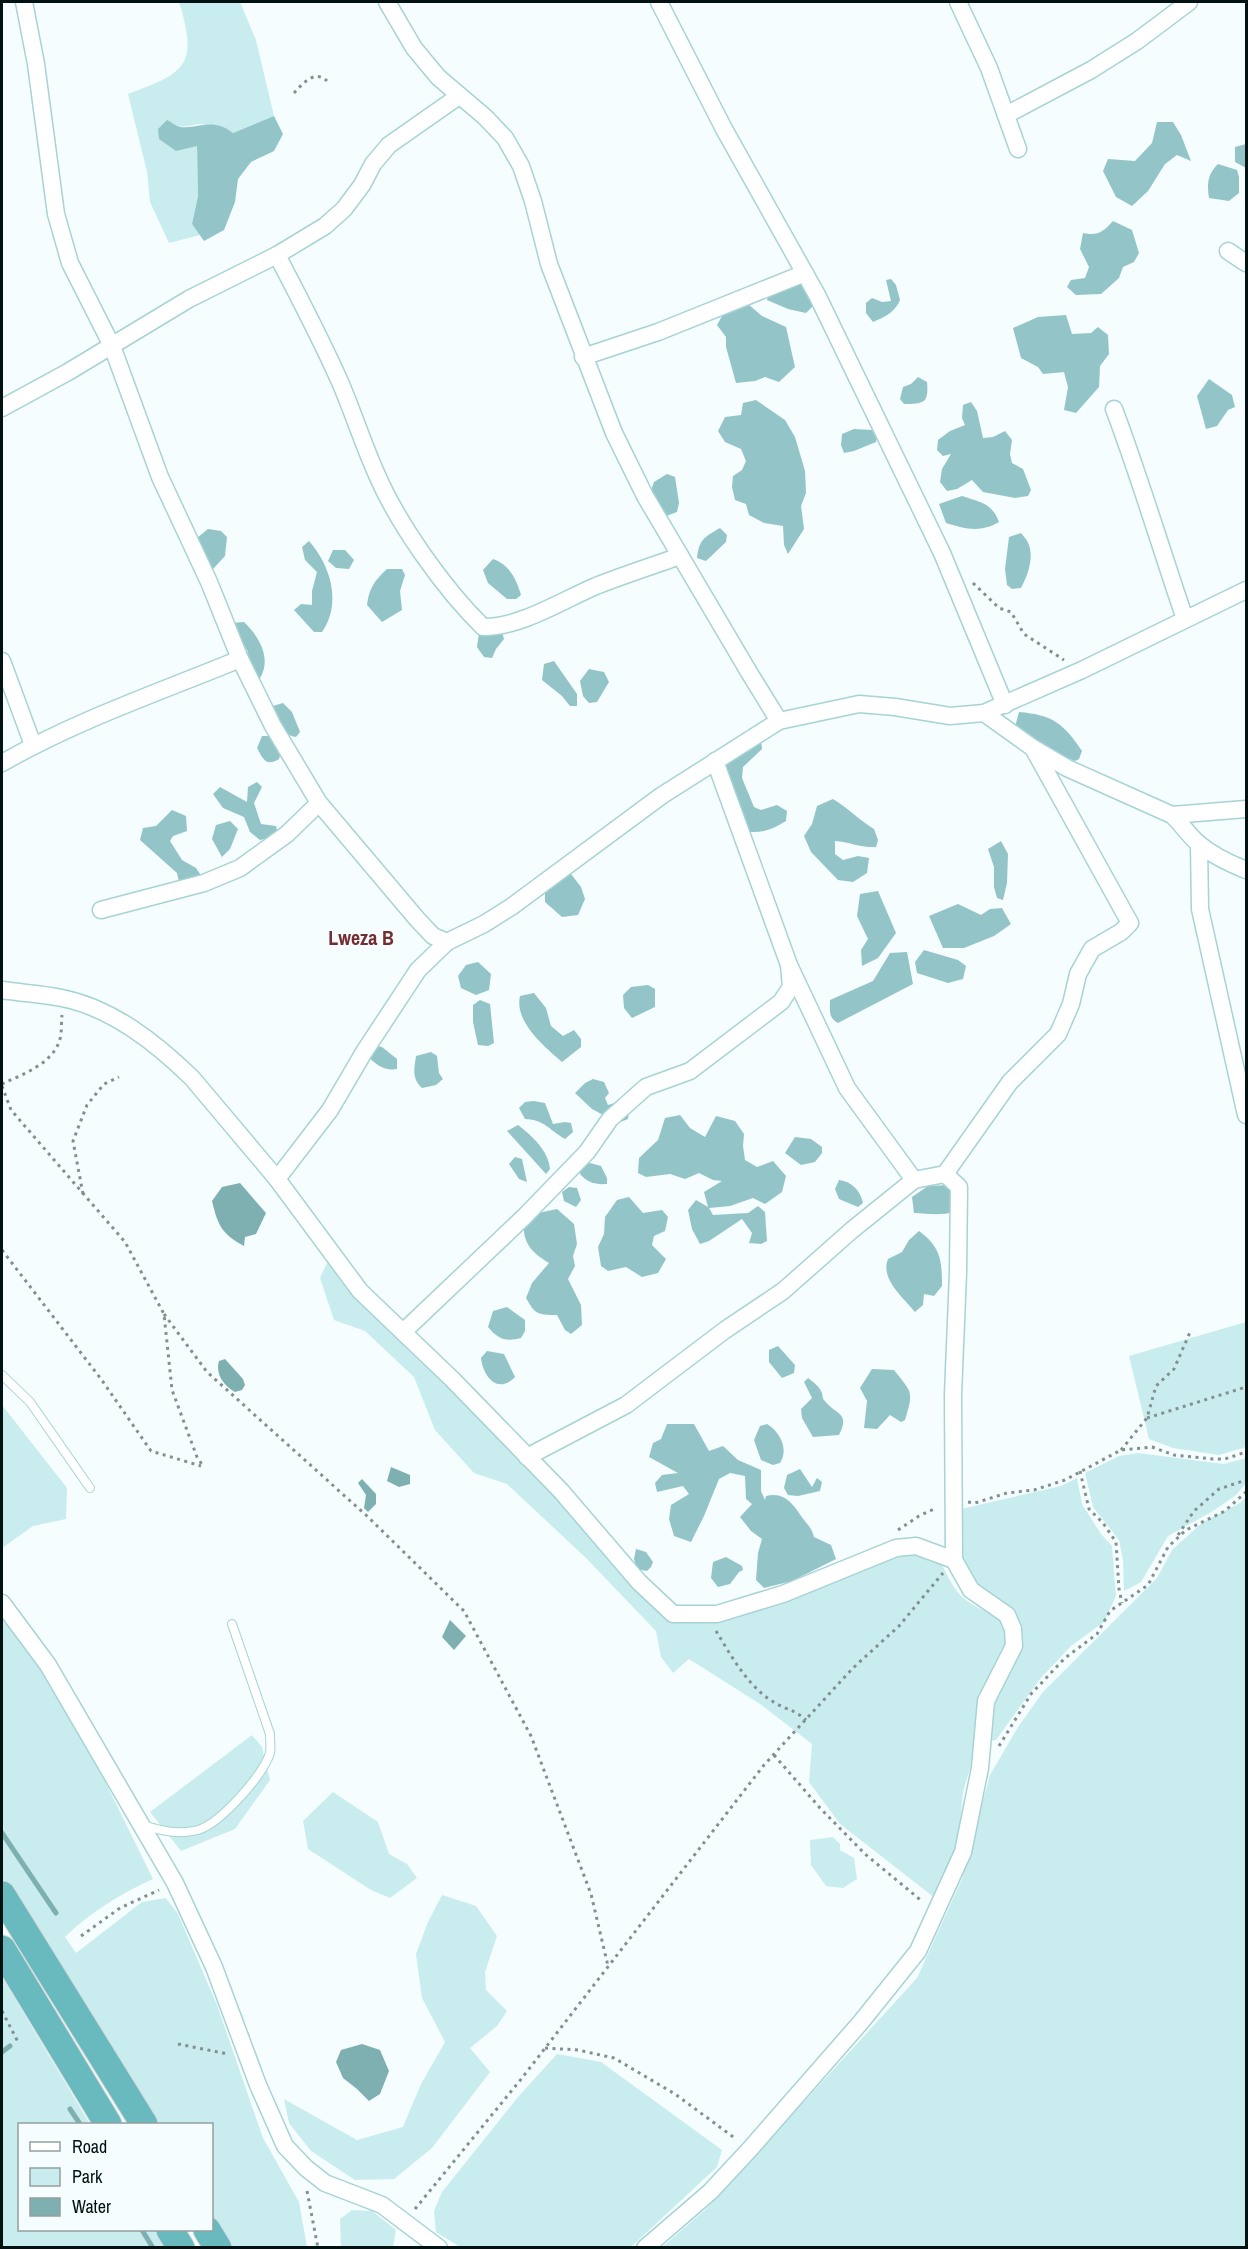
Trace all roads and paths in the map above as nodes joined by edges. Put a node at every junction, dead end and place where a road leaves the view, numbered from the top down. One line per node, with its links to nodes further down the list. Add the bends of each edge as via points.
1 (24, 2): 15 (street, via 56,214 70,263)
2 (387, 2): 8 (street, via 414,48)
3 (659, 2): 14 (street, via 724,129)
4 (958, 2): 9 (street)
5 (1189, 2): 9 (street, via 1091,70)
6 (329, 83): 7 (path, via 313,76)
7 (294, 93)
8 (459, 96): 12 (street, via 389,145 344,209 325,226); 16 (street, via 506,138 520,166 549,264)
9 (1006, 115): 10 (street)
10 (1018, 149)
11 (1228, 251): 13 (street)
12 (278, 255): 15 (street, via 189,299); 19 (street, via 331,360 377,475 400,520 483,627 495,628 546,610 594,587)
13 (1246, 263)
14 (805, 273): 16 (street, via 658,332); 26 (street, via 942,553)
15 (112, 346): 17 (street); 23 (street, via 160,477)
16 (583, 357): 19 (street, via 614,433)
17 (2, 408)
18 (1114, 409): 22 (street)
19 (680, 556): 28 (street)
20 (966, 576): 25 (path, via 999,608 1011,612 1024,634)
21 (1246, 590): 22 (street)
22 (1185, 619): 25 (street)
23 (240, 659): 29 (street); 33 (street, via 273,726)
24 (2, 662): 29 (street)
25 (1082, 670): 26 (street)
26 (1005, 705): 27 (street)
27 (984, 713): 28 (street, via 950,716 859,704); 30 (street)
28 (779, 721): 31 (street)
29 (33, 745): 32 (street)
30 (1033, 748): 35 (street, via 1108,789); 46 (street, via 1130,923 1092,949 1078,974 1058,1034 1010,1082)
31 (715, 761): 39 (street, via 511,907); 40 (street)
32 (2, 763)
33 (319, 802): 38 (street, via 288,834 240,868 204,883); 39 (street, via 417,919 433,936)
34 (1246, 808): 35 (street)
35 (1172, 815): 36 (street)
36 (1199, 844): 37 (street); 45 (street, via 1200,909)
37 (1246, 870)
38 (101, 910)
39 (447, 942): 47 (street, via 418,970 330,1110)
40 (789, 965): 48 (street, via 847,1088); 53 (street, via 791,987 781,1002 690,1071 646,1087 610,1119 587,1152 524,1217)
41 (2, 990): 42 (street)
42 (63, 998): 44 (path, via 60,1038 53,1054); 47 (street, via 120,1021 177,1063)
43 (119, 1077): 49 (path, via 104,1084 87,1105 73,1141)
44 (2, 1085): 49 (path, via 11,1110)
45 (1246, 1115)
46 (945, 1173): 48 (street); 64 (street, via 959,1187)
47 (277, 1179): 53 (street, via 360,1291)
48 (914, 1180): 59 (street, via 783,1291 626,1405)
49 (84, 1196): 51 (path, via 125,1242)
50 (2, 1250): 51 (path, via 101,1378 151,1451 203,1466 196,1457 172,1390)
51 (164, 1314): 81 (path, via 207,1372 367,1515 464,1611 531,1736 591,1894)
52 (1191, 1330): 56 (path, via 1174,1369 1156,1386)
53 (403, 1332): 59 (street)
54 (2, 1375): 62 (lane, via 30,1402)
55 (1246, 1387): 56 (path)
56 (1147, 1418): 57 (path)
57 (1121, 1450): 58 (path, via 1152,1447 1174,1455 1213,1459); 60 (path)
58 (1246, 1452)
59 (527, 1457): 70 (street, via 639,1582 673,1614)
60 (1080, 1471): 64 (path, via 1034,1490 975,1503); 69 (path, via 1089,1509 1116,1542)
61 (1246, 1480): 66 (path, via 1219,1489 1194,1511)
62 (90, 1488)
63 (1246, 1492): 66 (path, via 1225,1511 1186,1530)
64 (953, 1500): 65 (path, via 919,1516); 67 (street)
65 (892, 1535)
66 (1174, 1542): 69 (path, via 1148,1585)
67 (954, 1560): 70 (street, via 916,1546 896,1548 783,1594); 72 (path, via 899,1626 853,1668); 78 (street, via 971,1590 1007,1615 1014,1646 986,1701 980,1768 963,1852)
68 (2, 1603): 75 (street, via 48,1665)
69 (1122, 1603): 74 (path, via 1110,1611 1098,1634 1065,1658 1031,1694)
70 (706, 1614): 72 (path, via 757,1689)
71 (232, 1624): 75 (lane, via 270,1734 270,1751 249,1786 202,1829 176,1833)
72 (806, 1720): 73 (path)
73 (774, 1754): 78 (path, via 865,1854); 81 (path)
74 (994, 1754)
75 (140, 1824): 76 (street)
76 (175, 1882): 79 (path, via 120,1908); 86 (street, via 214,1967)
77 (2, 1895): 88 (highway)
78 (936, 1912): 89 (street, via 918,1951)
79 (81, 1936)
80 (2, 1949): 87 (highway)
81 (608, 1966): 85 (path)
82 (2, 2011): 83 (path)
83 (18, 2042)
84 (178, 2044): 86 (path)
85 (545, 2048): 89 (path, via 614,2058 675,2094); 91 (path)
86 (247, 2058): 91 (street, via 285,2146 306,2168 325,2183 382,2205)
87 (107, 2123)
88 (143, 2123)
89 (750, 2149): 98 (street, via 710,2192)
90 (305, 2185): 96 (path)
91 (405, 2221): 97 (street)
92 (171, 2231): 94 (highway)
93 (208, 2231): 95 (highway)
94 (181, 2247)
95 (218, 2247)
96 (318, 2247)
97 (439, 2247)
98 (645, 2247)

